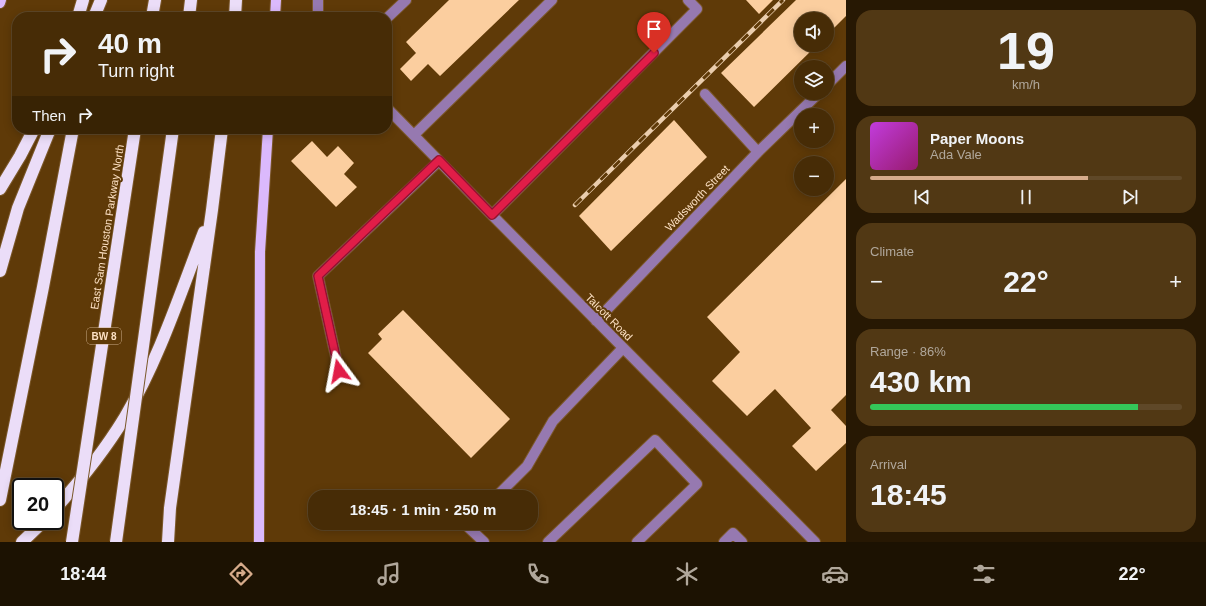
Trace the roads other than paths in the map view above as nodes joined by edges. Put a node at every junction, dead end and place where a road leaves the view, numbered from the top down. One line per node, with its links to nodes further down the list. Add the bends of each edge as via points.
1 (83, 0): 12 (highway)
2 (97, 0): 13 (highway)
3 (101, 0): 14 (highway)
4 (155, 0): 15 (highway)
5 (191, 0): 16 (highway)
6 (236, 0): 17 (highway)
7 (276, 0): 18 (main road)
8 (318, 0): 19 (lane)
9 (406, 0): 20 (lane)
10 (552, 0): 33 (lane)
11 (688, 0): 38 (lane, via 697,9)
12 (79, 12)
13 (95, 12)
14 (96, 12)
15 (153, 12)
16 (190, 12)
17 (235, 12)
18 (275, 12)
19 (318, 12)
20 (392, 13)
21 (846, 66): 22 (lane)
22 (834, 78)
23 (705, 94): 34 (lane)
24 (811, 100): 34 (lane, Wadsworth Street)
25 (392, 113): 33 (lane, Talcott Road)
26 (31, 134): 36 (highway)
27 (48, 134): 39 (highway, via 18,208)
28 (72, 134): 45 (highway)
29 (134, 134): 49 (highway, East Sam Houston Parkway North / BW 8, bridge)
30 (172, 134): 50 (highway, bridge)
31 (221, 134): 37 (highway)
32 (268, 134): 52 (main road, via 260,252)
33 (414, 135): 35 (lane, Talcott Road)
34 (758, 152): 40 (lane, Wadsworth Street)
35 (439, 160): 38 (lane, Talcott Road); 42 (lane, via 318,276)
36 (0, 189)
37 (212, 210): 44 (highway, via 169,325 126,415 92,466); 51 (highway, via 170,508)
38 (492, 215): 40 (lane, Talcott Road)
39 (0, 271)
40 (596, 321): 41 (lane, Talcott Road)
41 (623, 348): 43 (lane, via 553,421 527,466); 58 (lane, Talcott Road)
42 (339, 371)
43 (503, 490)
44 (64, 499)
45 (0, 500)
46 (35, 530): 48 (highway)
47 (471, 530): 53 (lane)
48 (22, 542)
49 (72, 542)
50 (116, 542)
51 (168, 542)
52 (259, 542)
53 (484, 542)
54 (548, 542): 55 (lane, via 655,440 697,484)
55 (637, 542)
56 (724, 542): 57 (lane, via 733,533)
57 (742, 542)
58 (815, 542)

